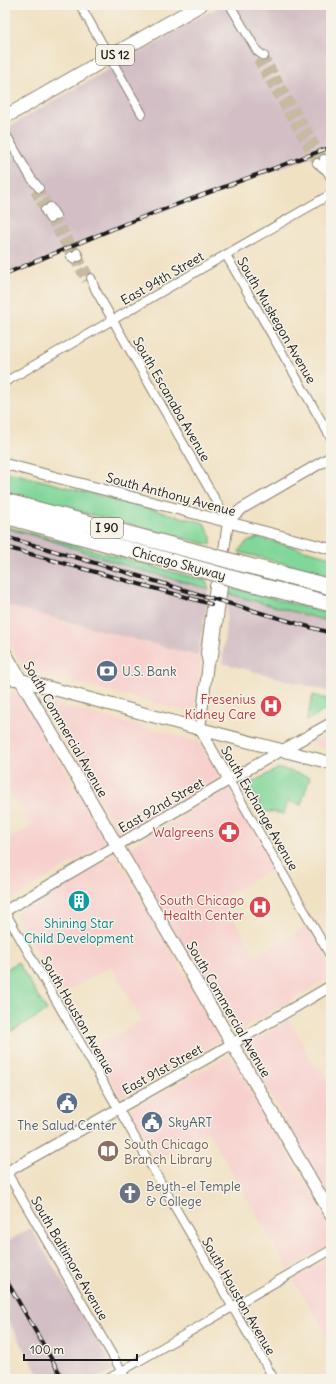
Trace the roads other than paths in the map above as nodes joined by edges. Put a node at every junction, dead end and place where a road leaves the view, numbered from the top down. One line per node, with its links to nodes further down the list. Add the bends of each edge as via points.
1 (80, 5): 5 (street)
2 (200, 5): 5 (main road, US 12)
3 (230, 5): 4 (street)
4 (259, 55)
5 (110, 58): 6 (street); 7 (main road, US 12)
6 (142, 114)
7 (5, 117)
8 (5, 133): 11 (street)
9 (320, 161): 10 (street)
10 (329, 174)
11 (36, 189)
12 (331, 194): 15 (street, East 94th Street)
13 (48, 209): 14 (street)
14 (53, 218)
15 (226, 255): 17 (street, East 94th Street); 19 (street, South Muskegon Avenue)
16 (88, 279): 17 (street, South Escanaba Avenue)
17 (113, 320): 18 (street, East 94th Street); 24 (street, South Escanaba Avenue)
18 (5, 382)
19 (331, 438)
20 (331, 458): 24 (street, via 243,508)
21 (5, 464): 24 (street, South Anthony Avenue)
22 (5, 501): 26 (highway, Chicago Skyway / I 90, bridge)
23 (5, 516): 27 (highway, Chicago Skyway / I 90, bridge)
24 (228, 522): 25 (street, South Anthony Avenue); 32 (street, via 213,655 208,663)
25 (331, 549)
26 (331, 587)
27 (331, 604)
28 (5, 653): 30 (main road, South Commercial Avenue)
29 (5, 677): 30 (main road)
30 (21, 680): 32 (main road); 36 (main road, South Commercial Avenue)
31 (331, 723): 33 (street, East 92nd Street)
32 (200, 729): 33 (main road); 35 (street, South Exchange Avenue)
33 (283, 750): 34 (main road); 35 (street, East 92nd Street)
34 (331, 763)
35 (229, 780): 36 (street, East 92nd Street); 38 (street, South Exchange Avenue)
36 (118, 846): 37 (street, East 92nd Street); 40 (main road, South Commercial Avenue)
37 (5, 912): 41 (street, South Houston Avenue)
38 (331, 957)
39 (331, 986): 40 (street, East 91st Street)
40 (232, 1044): 41 (street, East 91st Street); 43 (main road, South Commercial Avenue)
41 (117, 1109): 42 (street, East 91st Street); 45 (street, South Houston Avenue)
42 (6, 1172): 46 (street, South Baltimore Avenue)
43 (331, 1214)
44 (331, 1250): 45 (street)
45 (232, 1307): 46 (street); 49 (street, South Houston Avenue)
46 (122, 1371): 47 (street); 48 (street, South Baltimore Avenue)
47 (108, 1379)
48 (126, 1379)
49 (274, 1379)

